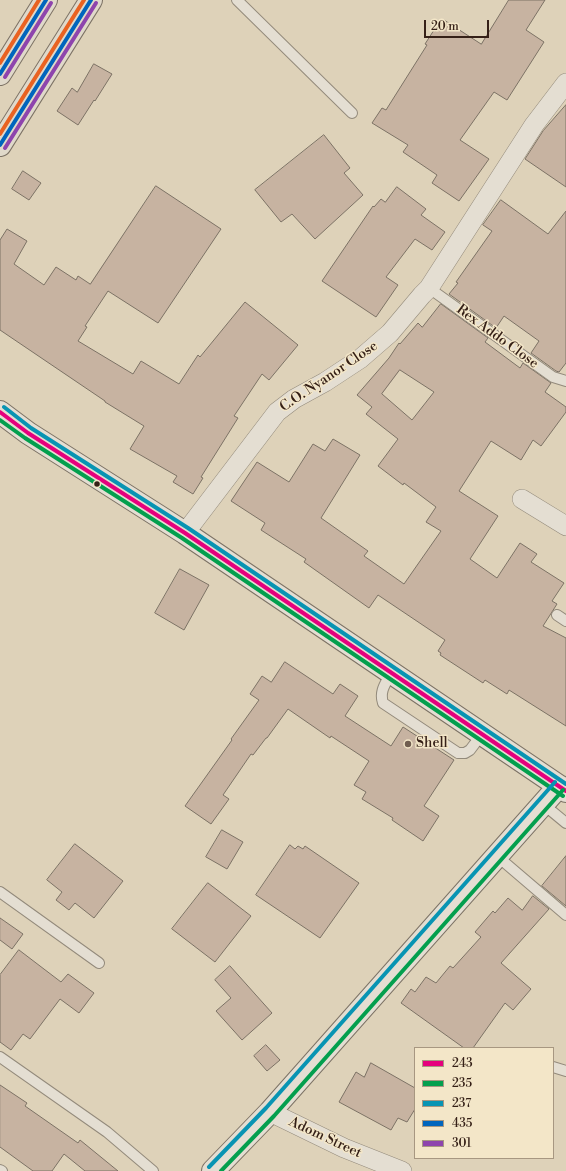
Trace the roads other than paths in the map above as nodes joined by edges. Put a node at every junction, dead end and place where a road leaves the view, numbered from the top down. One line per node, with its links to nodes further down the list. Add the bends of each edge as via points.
1 (46, 0): 4 (highway)
2 (91, 0): 7 (highway)
3 (237, 0): 6 (lane)
4 (0, 74)
5 (566, 83): 8 (street, C.O. Nyanor Close, via 534,125)
6 (352, 113)
7 (0, 145)
8 (429, 288): 9 (lane, Rex Addo Close, via 553,377); 15 (street, C.O. Nyanor Close, via 390,334 360,359 277,412)
9 (566, 381)
10 (0, 412): 12 (main road)
11 (0, 421): 12 (main road)
12 (28, 433): 15 (main road)
13 (522, 499): 14 (street)
14 (566, 526)
15 (185, 533): 18 (main road)
16 (557, 615): 17 (lane)
17 (566, 621)
18 (391, 673): 19 (main road); 19 (lane, via 382,691 383,702 458,753 470,750)
19 (482, 734): 20 (main road)
20 (564, 784): 21 (main road)
21 (543, 804): 22 (lane); 23 (main road)
22 (566, 823)
23 (497, 856): 25 (lane); 30 (main road)
24 (0, 892): 26 (lane)
25 (566, 915)
26 (99, 963)
27 (0, 1057): 31 (lane, via 107,1132)
28 (554, 1067): 29 (lane)
29 (566, 1071)
30 (270, 1112): 32 (main road); 33 (street, Adom Street, via 344,1148)
31 (153, 1171)
32 (213, 1171)
33 (402, 1171)

